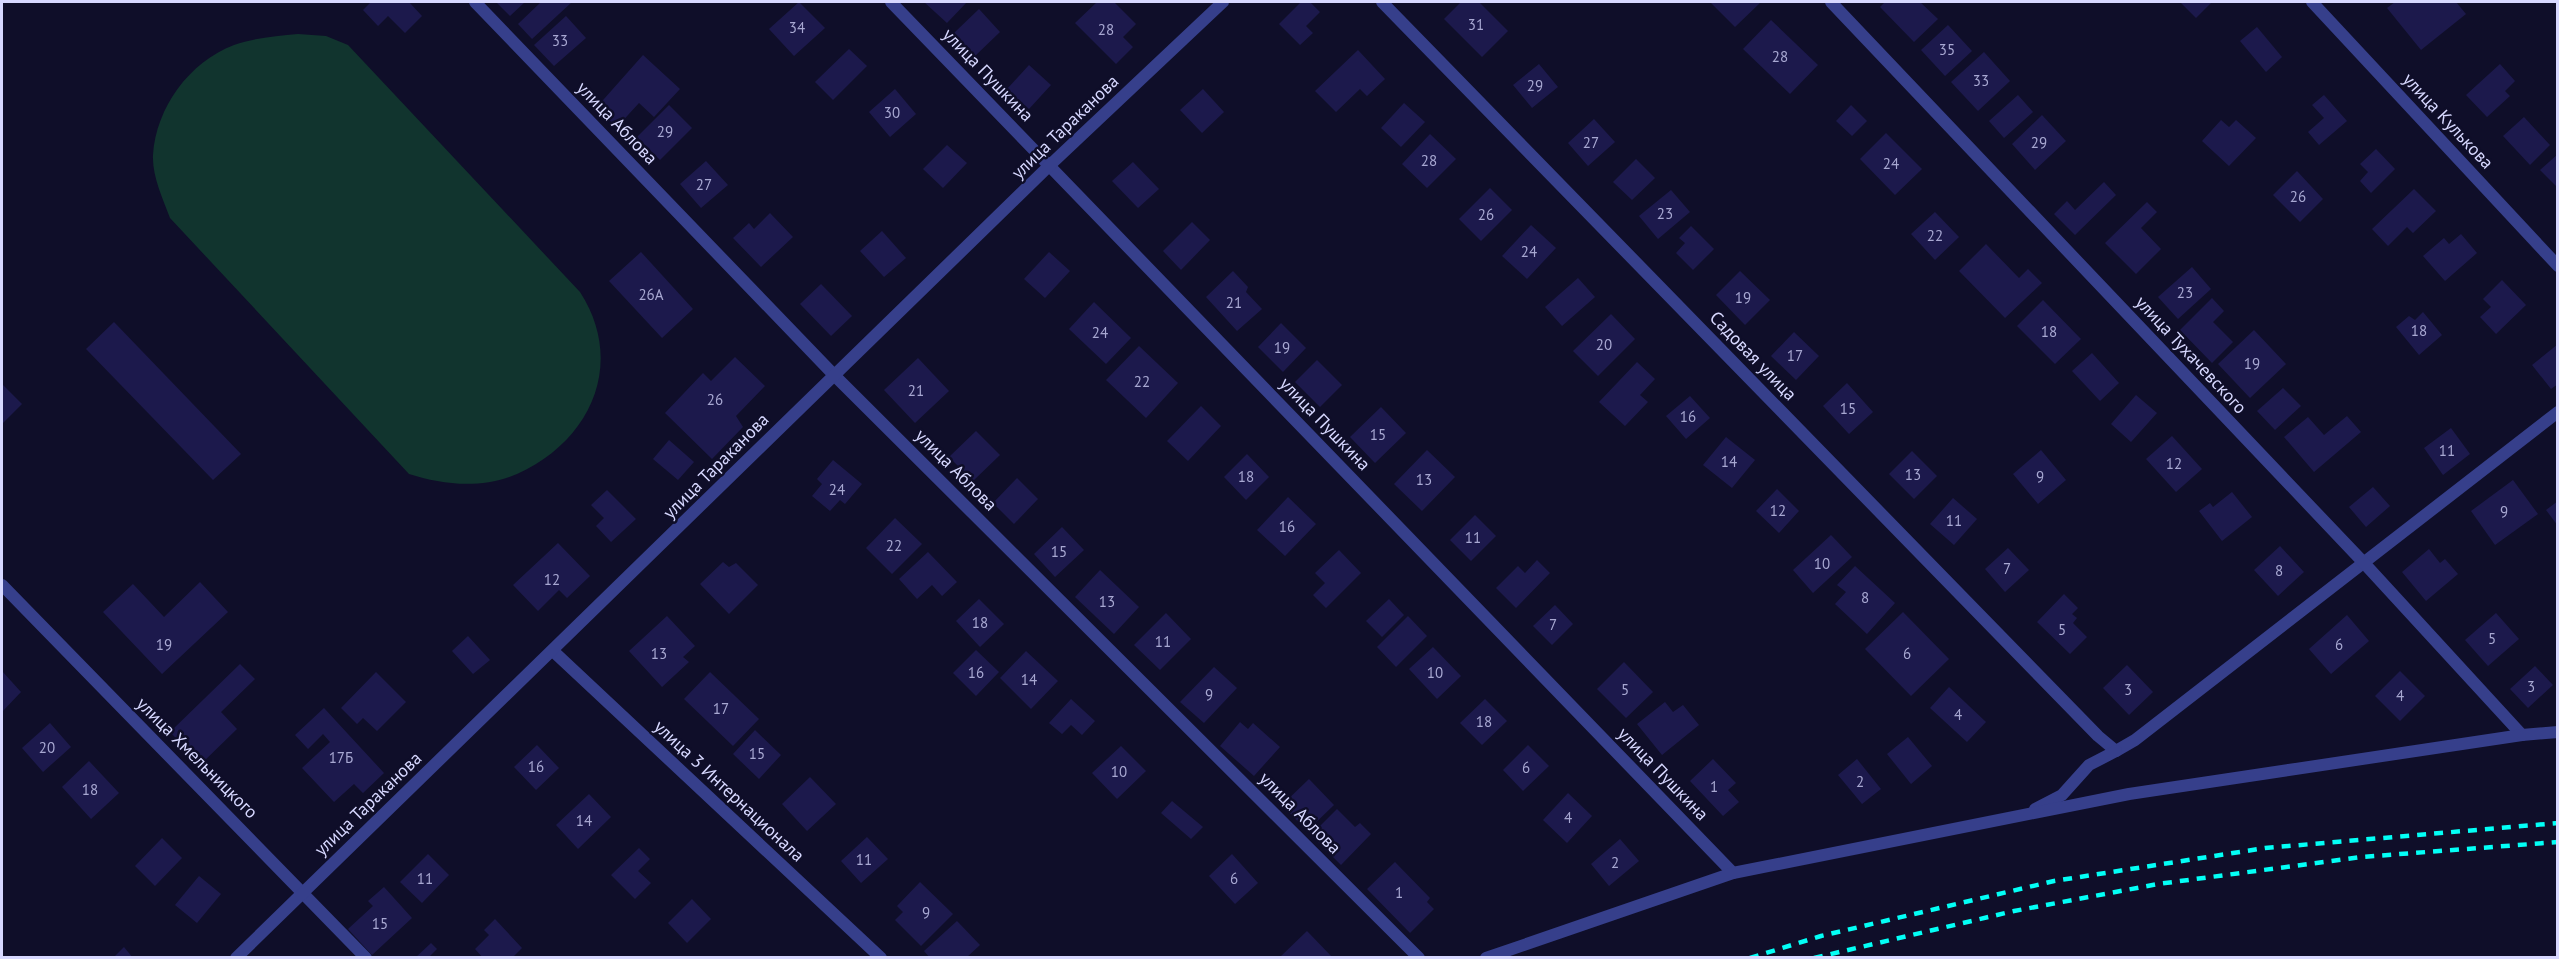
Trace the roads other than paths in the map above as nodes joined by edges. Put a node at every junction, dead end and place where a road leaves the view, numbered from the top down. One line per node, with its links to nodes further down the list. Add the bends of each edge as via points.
1 (475, 2): 9 (street, улица Аблова)
2 (891, 2): 7 (street, улица Пушкина)
3 (1223, 2): 7 (street, улица Тараканова)
4 (1382, 2): 16 (street, Садовая улица)
5 (1831, 2): 11 (street, улица Тухачевского)
6 (2312, 2): 8 (street, улица Кулькова)
7 (1050, 165): 9 (street, улица Тараканова); 18 (street, улица Пушкина)
8 (2558, 266)
9 (834, 375): 13 (street, улица Тараканова); 23 (street, улица Аблова)
10 (2558, 412): 11 (street)
11 (2364, 563): 15 (street, улица Тухачевского); 16 (street)
12 (2, 585): 19 (street, улица Хмельницкого)
13 (553, 651): 19 (street, улица Тараканова); 22 (street, улица 3 Интернационала)
14 (2558, 732): 15 (street)
15 (2522, 735): 17 (street, via 2129,794)
16 (2116, 751): 17 (street, via 2089,765 2062,795)
17 (2022, 815): 18 (street)
18 (1733, 873): 24 (street)
19 (303, 891): 20 (street, улица Тараканова); 21 (street, улица Хмельницкого)
20 (237, 957)
21 (366, 957)
22 (881, 957)
23 (1419, 957)
24 (1486, 957)

